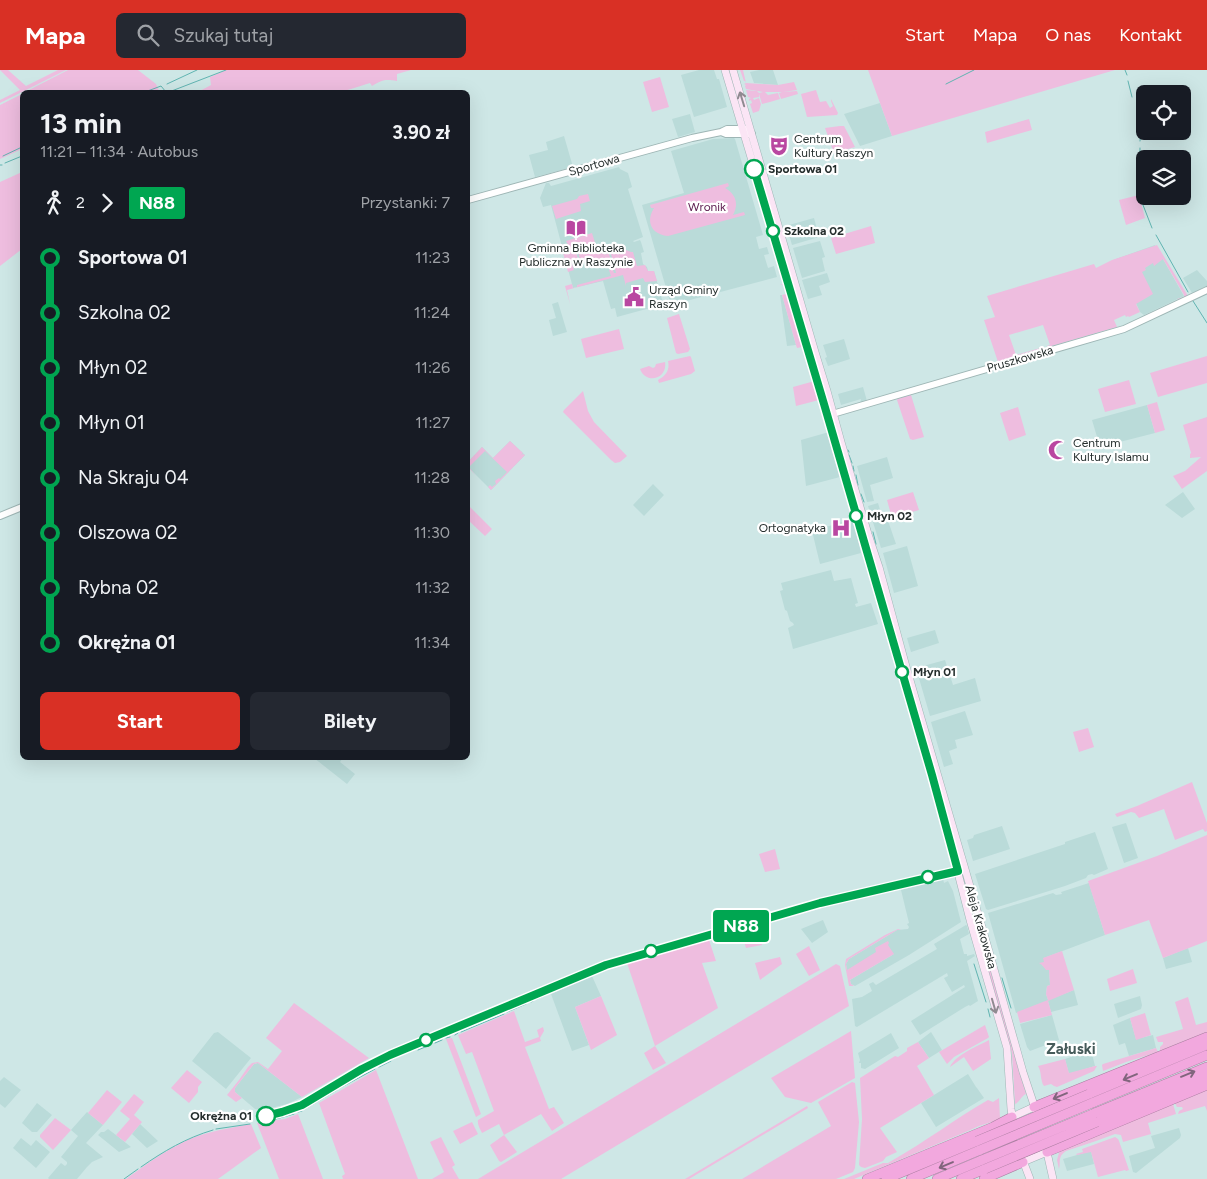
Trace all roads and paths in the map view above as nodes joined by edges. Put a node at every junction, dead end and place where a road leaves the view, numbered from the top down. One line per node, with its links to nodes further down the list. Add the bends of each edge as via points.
1 (725, 70): 3 (main road, Aleja Krakowska)
2 (733, 70): 4 (main road, Aleja Krakowska, one-way to 2)
3 (742, 131): 4 (street, Sportowa); 5 (street, Sportowa, via 727,129 683,140); 7 (main road, Aleja Krakowska)
4 (751, 132): 7 (main road, Aleja Krakowska)
5 (470, 199)
6 (1207, 290): 7 (street, Pruszkowska, via 1120,330)
7 (830, 414): 16 (main road, Aleja Krakowska, via 878,564); 18 (main road, Aleja Krakowska, one-way to 18, via 1007,1048)
8 (20, 508): 9 (street)
9 (0, 516)
10 (1207, 1037): 16 (highway, one-way to 16)
11 (1207, 1045): 17 (highway, one-way to 17)
12 (1207, 1055): 17 (highway)
13 (1207, 1067): 17 (highway, one-way to 13)
14 (1207, 1076): 17 (highway)
15 (1207, 1084): 19 (highway)
16 (1034, 1107): 18 (main road); 19 (main road, Aleja Krakowska)
17 (1093, 1108): 20 (highway, bridge); 20 (highway, bridge); 20 (highway, bridge)
18 (1012, 1117): 21 (main road, Aleja Krakowska); 22 (highway)
19 (1047, 1152): 21 (main road); 29 (main road, Aleja Krakowska)
20 (981, 1155): 23 (highway); 24 (highway, one-way to 24); 25 (highway); 26 (highway)
21 (1023, 1162): 27 (highway); 28 (main road, Aleja Krakowska)
22 (868, 1179)
23 (886, 1179)
24 (911, 1179)
25 (937, 1179)
26 (960, 1179)
27 (984, 1179)
28 (1030, 1179)
29 (1053, 1179)

